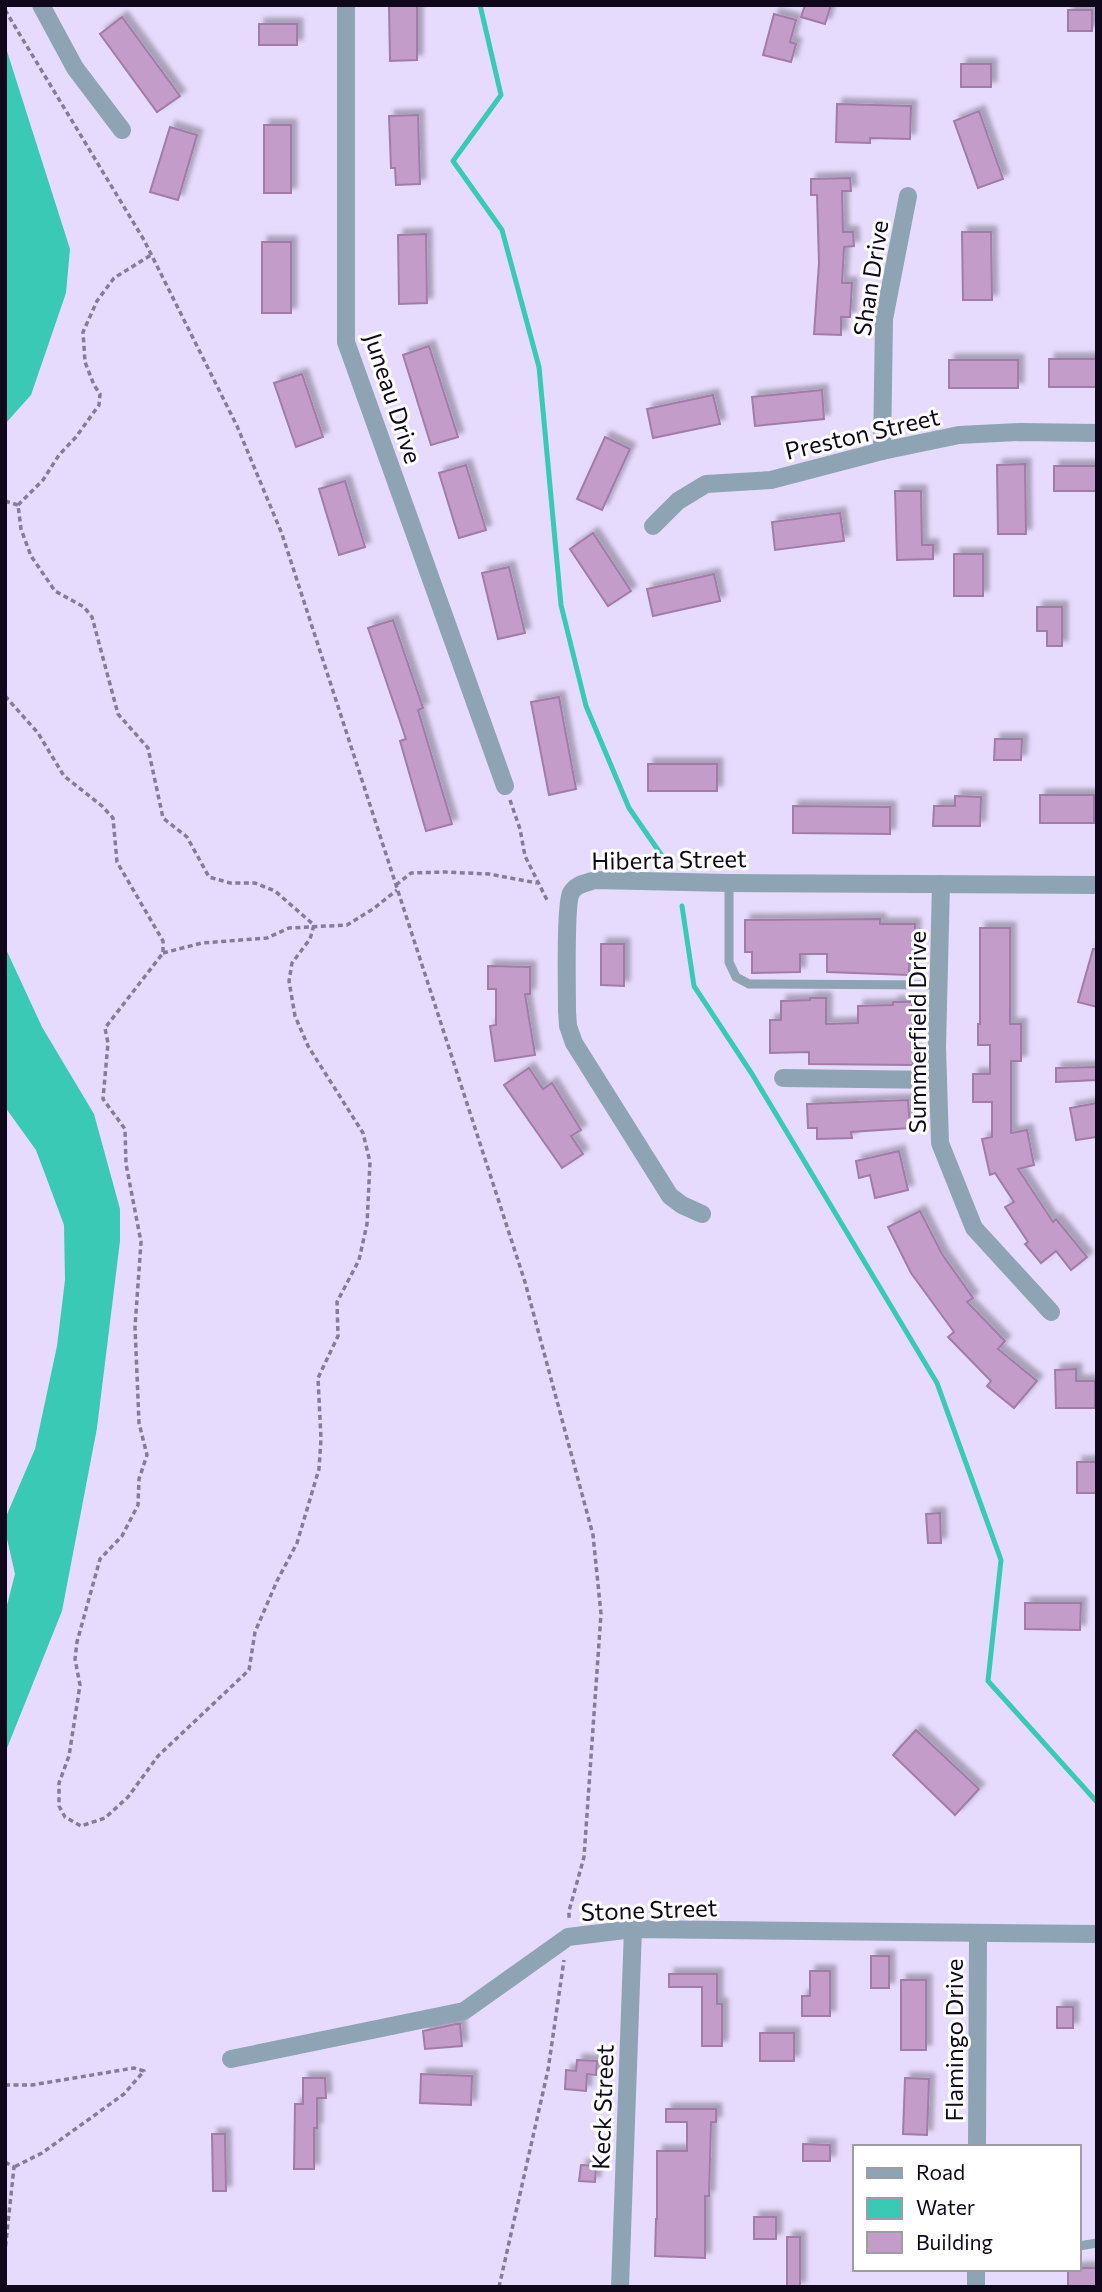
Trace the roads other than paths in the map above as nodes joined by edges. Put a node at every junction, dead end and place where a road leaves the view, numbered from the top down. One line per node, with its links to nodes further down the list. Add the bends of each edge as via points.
1 (41, 5): 3 (street, via 75,68)
2 (346, 5): 8 (street, Juneau Drive, via 346,342)
3 (122, 130)
4 (908, 197): 6 (street, Shan Drive, via 884,318)
5 (1097, 433): 6 (street, Preston Street, via 959,435)
6 (882, 451): 7 (street, Preston Street, via 771,480 706,484 678,501)
7 (653, 526)
8 (505, 786)
9 (729, 883): 10 (street, Hiberta Street); 12 (lane, via 729,962 736,977 749,984); 15 (street, Hiberta Street, via 595,880 578,885 569,902 567,1011 574,1043 670,1196)
10 (941, 884): 11 (street, Hiberta Street); 12 (street, Summerfield Drive)
11 (1097, 884)
12 (939, 985): 14 (street, Summerfield Drive)
13 (783, 1078): 14 (street)
14 (938, 1080): 16 (street, Summerfield Drive, via 940,1143 974,1228)
15 (702, 1214)
16 (1051, 1312)
17 (633, 1929): 18 (street, Stone Street); 20 (street, Stone Street, via 568,1937 464,2011); 22 (street, Keck Street)
18 (978, 1933): 19 (street, Stone Street); 21 (street, Flamingo Drive)
19 (1097, 1934)
20 (231, 2059)
21 (977, 2145)
22 (620, 2287)

